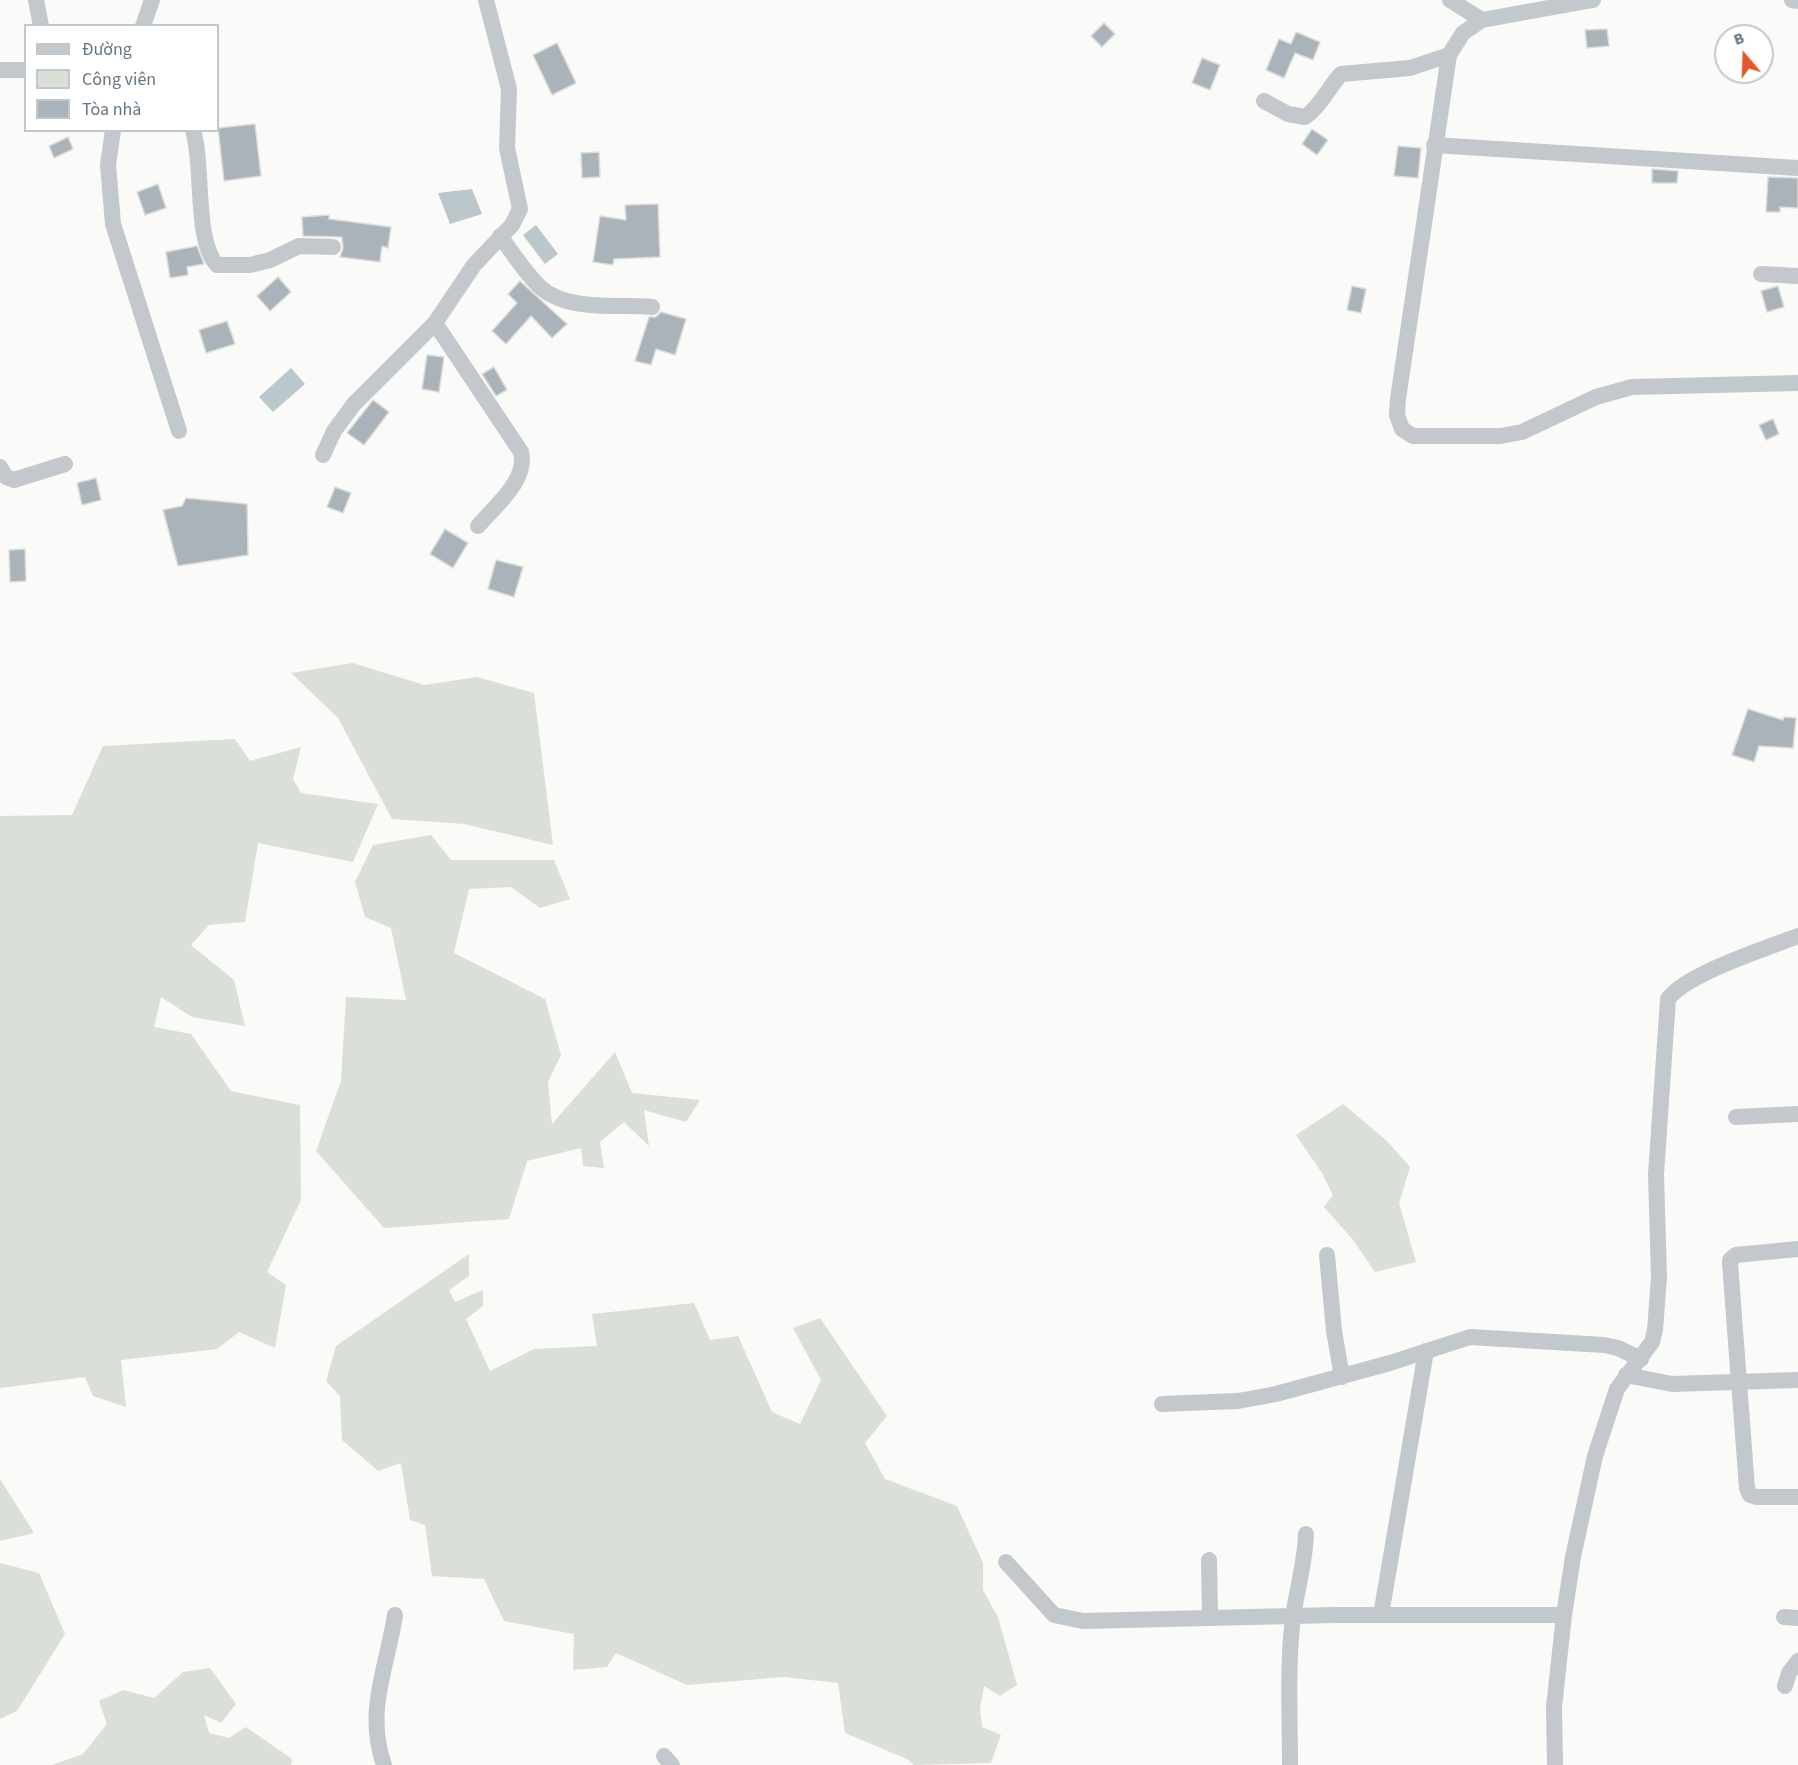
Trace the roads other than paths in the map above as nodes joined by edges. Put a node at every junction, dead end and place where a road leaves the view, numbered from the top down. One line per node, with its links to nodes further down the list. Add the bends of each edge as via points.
1 (36, 0): 9 (street)
2 (152, 0): 10 (street)
3 (486, 0): 19 (street, via 509,89 507,148 520,209 512,225)
4 (1450, 0): 8 (street)
5 (1593, 0): 8 (street)
6 (1792, 0): 7 (street)
7 (1798, 1)
8 (1482, 20): 11 (street, via 1463,33)
9 (41, 24)
10 (144, 24)
11 (1449, 55): 14 (street, via 1410,68 1341,74 1316,110 1305,117 1288,114); 17 (street)
12 (0, 70): 13 (street)
13 (24, 70)
14 (1264, 100)
15 (113, 132): 26 (street, via 108,165 113,224)
16 (193, 132): 20 (street, via 204,229 210,257 217,265 260,263 300,246)
17 (1434, 145): 18 (street); 25 (street, via 1398,399 1397,415 1402,429 1413,436 1501,436 1522,432 1596,397 1632,387)
18 (1798, 168)
19 (500, 236): 23 (street, via 549,294 586,304); 24 (street, via 474,265)
20 (333, 248)
21 (1761, 274): 22 (street)
22 (1798, 276)
23 (652, 307)
24 (435, 323): 27 (street, via 354,404 334,431); 30 (street, via 521,452 524,464 520,475)
25 (1798, 383)
26 (179, 431)
27 (323, 455)
28 (65, 464): 29 (street, via 14,480 6,477)
29 (0, 467)
30 (478, 526)
31 (1798, 936): 37 (street, via 1689,982 1668,999 1656,1174 1658,1308 1652,1342)
32 (1798, 1114): 33 (street)
33 (1736, 1117)
34 (1798, 1249): 41 (street, via 1736,1255 1730,1260)
35 (1327, 1255): 39 (street)
36 (1426, 1351): 37 (street, via 1455,1340 1494,1337 1604,1345); 39 (street); 49 (street)
37 (1641, 1359): 38 (street)
38 (1626, 1375): 41 (street, via 1672,1384); 50 (street, via 1617,1389 1595,1456)
39 (1342, 1377): 42 (street, via 1238,1401)
40 (1798, 1380): 41 (street)
41 (1740, 1383): 43 (street, via 1750,1495)
42 (1162, 1404)
43 (1798, 1497)
44 (1306, 1534): 48 (street, via 1305,1563)
45 (1209, 1560): 51 (street)
46 (1006, 1562): 51 (street, via 1039,1602 1063,1618)
47 (395, 1615): 54 (street, via 375,1710 376,1738)
48 (1293, 1616): 49 (street); 51 (street); 55 (street)
49 (1381, 1616): 50 (street)
50 (1564, 1616): 56 (street, via 1554,1707)
51 (1210, 1618)
52 (1798, 1661): 53 (street)
53 (1785, 1686)
54 (384, 1765)
55 (1290, 1765)
56 (1555, 1765)

